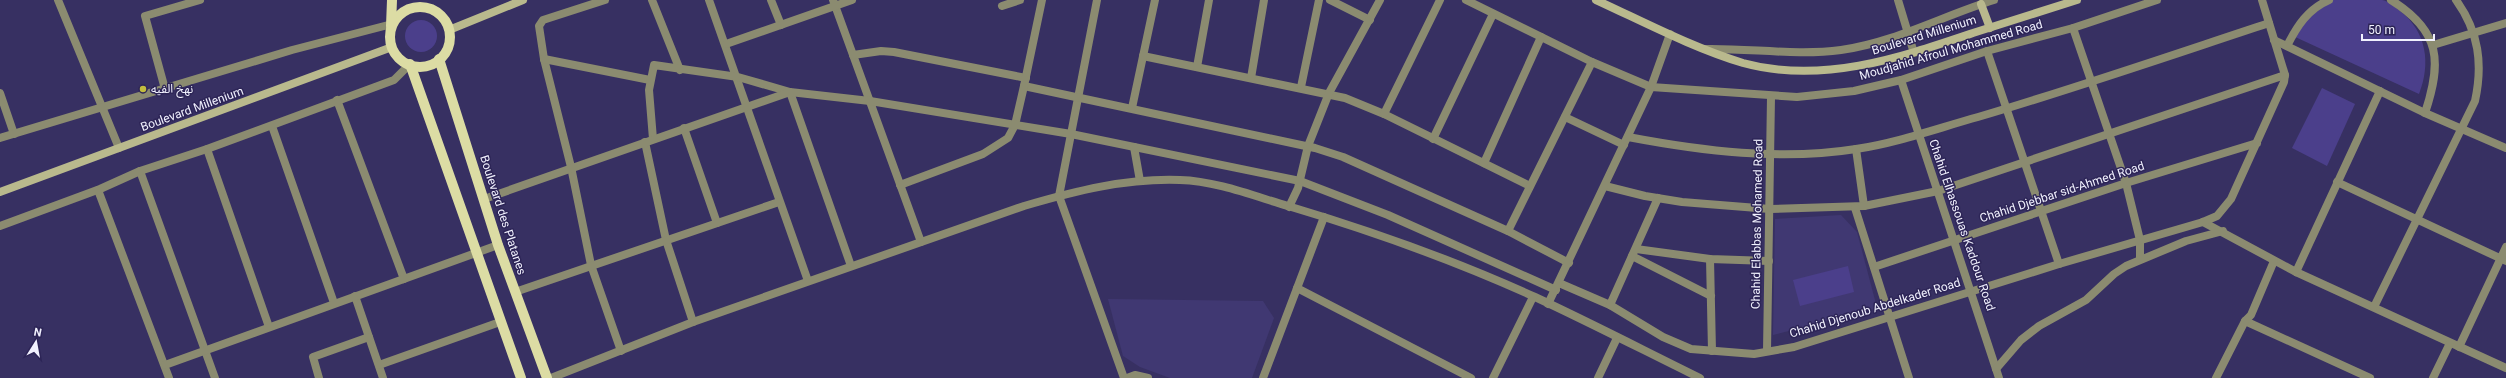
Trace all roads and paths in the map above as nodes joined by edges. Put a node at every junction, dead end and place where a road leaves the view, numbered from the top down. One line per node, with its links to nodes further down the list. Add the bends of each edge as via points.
1 (58, 0): 87 (street)
2 (200, 0): 76 (street, via 145,16)
3 (392, 0): 43 (main road)
4 (419, 0): 37 (main road)
5 (523, 0): 46 (main road)
6 (606, 0): 61 (street, via 543,20 539,26)
7 (652, 0): 66 (street)
8 (709, 0): 52 (street)
9 (771, 0): 42 (street)
10 (852, 0): 33 (street)
11 (1020, 0): 35 (street)
12 (1042, 0): 72 (street)
13 (1098, 0): 82 (street)
14 (1154, 0): 60 (street)
15 (1209, 0): 65 (street)
16 (1264, 0): 69 (street)
17 (1319, 0): 74 (street)
18 (1330, 0): 39 (street)
19 (1380, 0): 39 (street)
20 (1440, 0): 90 (street)
21 (1466, 0): 34 (street, Moudjahid Afroul Mohammed Road)
22 (1596, 0): 47 (main road, Boulevard Millenium)
23 (1898, 0): 48 (street)
24 (1965, 0): 36 (street)
25 (1994, 0): 32 (street)
26 (2077, 0): 44 (main road, Boulevard Millenium)
27 (2157, 0): 45 (street, Moudjahid Afroul Mohammed Road)
28 (2262, 0): 40 (street)
29 (2329, 0): 54 (street, via 2311,11 2299,23)
30 (2391, 0): 53 (street, via 2405,8)
31 (2456, 0): 49 (street)
32 (1981, 2): 36 (street); 44 (main road)
33 (834, 3): 42 (street); 59 (street)
34 (1480, 4): 38 (street, Moudjahid Afroul Mohammed Road)
35 (1002, 6)
36 (1968, 9): 48 (street)
37 (432, 10): 43 (main road, via 420,7 407,10); 46 (main road, via 440,15)
38 (1493, 14): 50 (street, Moudjahid Afroul Mohammed Road); 102 (street)
39 (1370, 20): 80 (street)
40 (2269, 23): 51 (street); 73 (street)
41 (2506, 23): 49 (street)
42 (781, 25): 52 (street)
43 (391, 26): 55 (main road); 76 (street, via 292,50)
44 (1990, 28): 58 (main road, Boulevard Millenium)
45 (2073, 28): 57 (street, Moudjahid Afroul Mohammed Road); 73 (street)
46 (449, 30): 62 (main road, via 448,46)
47 (1670, 34): 56 (main road, Boulevard Millenium); 75 (street)
48 (1908, 34): 56 (street, via 1866,45 1807,52); 58 (street)
49 (2473, 34): 53 (street); 95 (street, via 2480,59 2480,73 2475,101)
50 (1541, 37): 63 (street, Moudjahid Afroul Mohammed Road); 113 (street)
51 (2274, 40): 54 (street); 67 (street)
52 (726, 44): 68 (street)
53 (2433, 45): 89 (street, via 2437,68)
54 (2287, 46): 77 (street)
55 (392, 47): 64 (main road, via 396,54); 108 (main road, Boulevard Millenium)
56 (1705, 49): 58 (main road, Boulevard Millenium, via 1744,63 1810,70 1841,70)
57 (1987, 51): 71 (street, Moudjahid Afroul Mohammed Road); 88 (street)
58 (1914, 53)
59 (853, 55): 72 (street, via 894,52); 84 (street)
60 (1143, 56): 65 (street); 86 (street)
61 (544, 59): 70 (street); 115 (street)
62 (439, 60): 64 (main road, via 420,66); 129 (main road, Boulevard des Platanes)
63 (1592, 62): 75 (street, Moudjahid Afroul Mohammed Road); 91 (street)
64 (410, 64): 83 (street, via 394,80); 149 (main road)
65 (1197, 67): 69 (street)
66 (680, 70): 68 (street, Chahid Djenoub Abdelkader Road); 70 (street, Chahid Djenoub Abdelkader Road, via 654,66)
67 (2285, 75): 96 (street); 104 (street, Chahid Djenoub Abdelkader Road, via 2280,95)
68 (738, 77): 78 (street, Chahid Djenoub Abdelkader Road); 85 (street)
69 (1251, 78): 74 (street)
70 (650, 80): 103 (street)
71 (1901, 80): 81 (street, Moudjahid Afroul Mohammed Road, via 1823,95); 99 (street, Chahid Elhassouas Kaddour Road)
72 (1025, 82): 82 (street); 92 (street)
73 (2091, 82): 88 (street); 96 (street)
74 (1301, 87): 80 (street)
75 (1651, 87): 81 (street, Moudjahid Afroul Mohammed Road); 100 (street)
76 (165, 88): 87 (street)
77 (2380, 91): 89 (street); 119 (street)
78 (790, 92): 84 (street, Chahid Djenoub Abdelkader Road); 85 (street); 158 (street)
79 (0, 93): 97 (street)
80 (1329, 93): 90 (street); 106 (street)
81 (1771, 96): 112 (street, Chahid Elabbas Mohamed Road)
82 (1078, 97): 86 (street); 98 (street)
83 (337, 100): 93 (street); 161 (street)
84 (870, 101): 92 (street, Chahid Djenoub Abdelkader Road); 121 (street)
85 (748, 106): 94 (street); 130 (street)
86 (1132, 108): 106 (street)
87 (102, 109): 97 (street); 108 (street)
88 (2005, 109): 99 (street); 114 (street)
89 (2425, 113): 95 (street)
90 (1384, 114): 102 (street)
91 (1565, 117): 105 (street); 122 (street)
92 (1015, 125): 98 (street, Chahid Djenoub Abdelkader Road); 121 (street, via 1008,138 993,149)
93 (272, 126): 110 (street); 170 (street)
94 (684, 128): 103 (street); 138 (street)
95 (2461, 128): 109 (street); 136 (street)
96 (2109, 133): 114 (street); 120 (street)
97 (14, 134): 101 (street)
98 (1071, 134): 107 (street, Chahid Djenoub Abdelkader Road); 127 (street)
99 (1919, 134): 111 (street); 125 (street, Chahid Elhassouas Kaddour Road)
100 (1628, 137): 105 (street); 112 (street, via 1673,145)
101 (0, 138)
102 (1433, 139): 113 (street)
103 (649, 140): 115 (street); 142 (street)
104 (2257, 143): 120 (street, Chahid Djebbar sid-Ahmed Road); 137 (street, Chahid Djenoub Abdelkader Road, via 2231,199 2217,216)
105 (1624, 145): 123 (street)
106 (1308, 146): 118 (street); 141 (street, via 1343,157)
107 (1134, 147): 117 (street); 118 (street, Chahid Djenoub Abdelkader Road)
108 (118, 148): 126 (main road, Boulevard Millenium)
109 (2506, 148)
110 (207, 149): 116 (street); 178 (street)
111 (1856, 149): 112 (street); 132 (street)
112 (1770, 154): 133 (street, Chahid Elabbas Mohamed Road)
113 (1484, 163): 122 (street)
114 (2024, 163): 125 (street); 134 (street)
115 (571, 167): 129 (street); 157 (street)
116 (140, 171): 124 (street); 183 (street)
117 (1140, 181): 127 (street, via 1078,190); 131 (street, via 1181,180 1215,186)
118 (1300, 181): 131 (street); 163 (street, Chahid Djenoub Abdelkader Road)
119 (2337, 182): 136 (street); 160 (street)
120 (2126, 183): 134 (street, Chahid Djebbar sid-Ahmed Road); 144 (street)
121 (900, 185): 145 (street)
122 (1530, 186): 141 (street)
123 (1605, 186): 128 (street); 155 (street)
124 (98, 190): 139 (street); 187 (street)
125 (1938, 191): 132 (street); 143 (street, Chahid Elhassouas Kaddour Road)
126 (0, 192)
127 (1059, 196): 145 (street); 198 (street)
128 (1658, 198): 133 (street); 148 (street)
129 (484, 199): 146 (main road, Boulevard des Platanes)
130 (779, 202): 138 (street); 162 (street)
131 (1289, 207): 135 (street)
132 (1860, 207): 133 (street); 159 (street)
133 (1770, 209): 153 (street, Chahid Elabbas Mohamed Road)
134 (2041, 211): 143 (street, Chahid Djebbar sid-Ahmed Road); 156 (street)
135 (1324, 217): 164 (street); 169 (street, via 1423,252)
136 (2416, 220): 152 (street); 173 (street)
137 (2203, 222): 140 (street); 144 (street, Chahid Djenoub Abdelkader Road)
138 (717, 223): 142 (street)
139 (0, 226)
140 (2223, 231): 151 (street, via 2186,241); 154 (street)
141 (1508, 232): 155 (street)
142 (666, 240): 157 (street); 177 (street)
143 (1955, 240): 159 (street, Chahid Djebbar sid-Ahmed Road); 165 (street, Chahid Elhassouas Kaddour Road)
144 (2140, 240): 151 (street); 156 (street, Chahid Djenoub Abdelkader Road)
145 (921, 242): 158 (street)
146 (498, 245): 149 (street); 166 (main road, Boulevard des Platanes)
147 (2506, 247): 152 (street)
148 (1634, 252): 150 (street); 168 (street); 172 (street)
149 (476, 254): 161 (street); 176 (main road)
150 (1710, 259): 153 (street); 168 (street)
151 (2140, 259): 190 (street, via 2114,274 2086,300 2027,335 2012,348)
152 (2503, 260): 182 (street)
153 (1769, 261): 186 (street, Chahid Elabbas Mohamed Road)
154 (2274, 261): 160 (street); 175 (street, via 2251,315)
155 (1569, 263): 163 (street)
156 (2059, 264): 165 (street, Chahid Djenoub Abdelkader Road)
157 (591, 265): 166 (street); 184 (street)
158 (851, 266): 162 (street)
159 (1874, 267): 174 (street)
160 (2296, 272): 173 (street)
161 (404, 279): 167 (street)
162 (808, 281): 177 (street)
163 (1557, 286): 171 (street); 172 (street, Chahid Djenoub Abdelkader Road)
164 (1297, 288): 201 (street); 202 (street)
165 (1971, 291): 174 (street, Chahid Djenoub Abdelkader Road); 190 (street, Chahid Elhassouas Kaddour Road)
166 (515, 292): 196 (main road, Boulevard des Platanes)
167 (355, 296): 170 (street); 179 (street)
168 (1711, 296): 185 (street)
169 (1533, 297): 171 (street); 203 (street)
170 (334, 303): 178 (street)
171 (1548, 304): 180 (street)
172 (1610, 305): 185 (street, Chahid Djenoub Abdelkader Road, via 1663,337 1691,348)
173 (2374, 307): 181 (street)
174 (1890, 317): 186 (street, Chahid Djenoub Abdelkader Road, via 1794,347); 206 (street)
175 (2245, 321): 208 (street); 209 (street)
176 (500, 322): 188 (street); 195 (main road)
177 (692, 322): 184 (street)
178 (269, 327): 183 (street)
179 (369, 337): 188 (street); 193 (street, via 312,357)
180 (1617, 338): 204 (street); 205 (street)
181 (2450, 343): 182 (street); 210 (street)
182 (2459, 347): 189 (street)
183 (205, 350): 187 (street); 192 (street)
184 (621, 351): 197 (street)
185 (1712, 351): 186 (street, Chahid Djenoub Abdelkader Road, via 1754,354)
186 (1767, 352)
187 (165, 365): 191 (street)
188 (379, 365): 194 (street)
189 (2506, 368)
190 (1996, 369): 207 (street, Chahid Elhassouas Kaddour Road)
191 (169, 378)
192 (215, 378)
193 (319, 378)
194 (383, 378)
195 (521, 378)
196 (547, 378)
197 (551, 378)
198 (1124, 378)
199 (1127, 378): 200 (street, via 1135,375)
200 (1148, 378)
201 (1263, 378)
202 (1471, 378)
203 (1493, 378)
204 (1598, 378)
205 (1700, 378)
206 (1909, 378)
207 (1999, 378)
208 (2216, 378)
209 (2370, 378)
210 (2432, 378)

